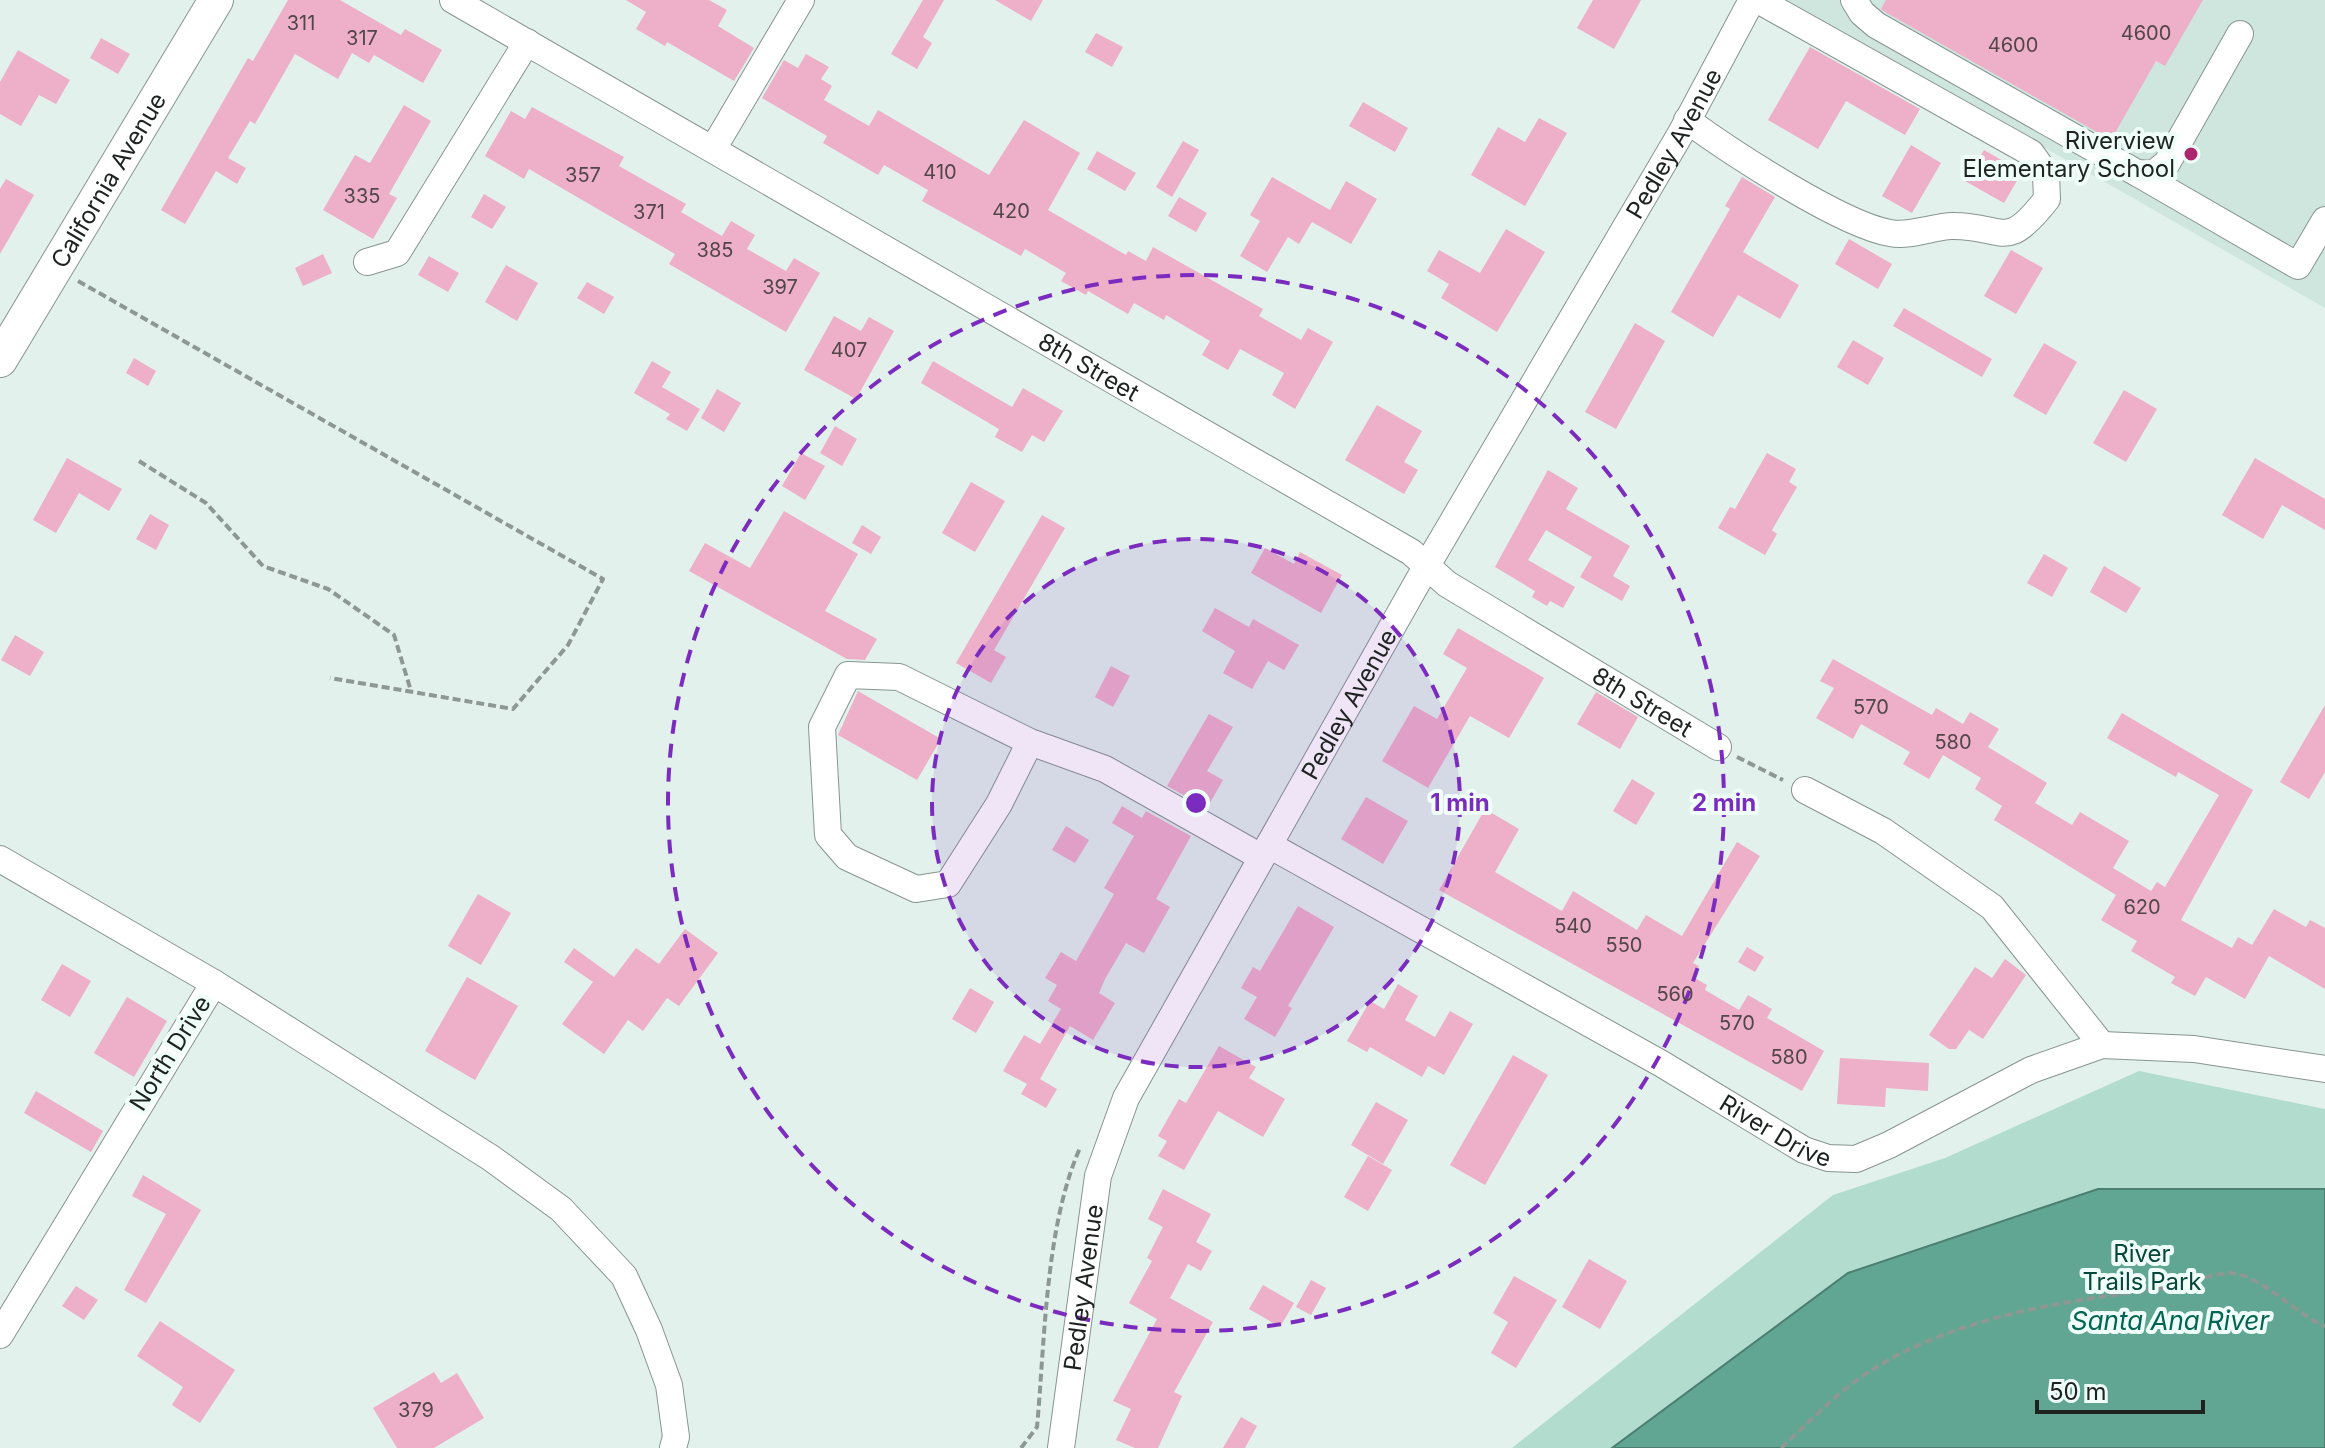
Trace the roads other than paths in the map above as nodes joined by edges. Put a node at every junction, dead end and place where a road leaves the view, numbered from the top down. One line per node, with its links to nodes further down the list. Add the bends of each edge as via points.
1 (216, 0): 13 (main road, California Avenue)
2 (453, 0): 7 (street, 8th Street)
3 (801, 0): 9 (street)
4 (1755, 0): 8 (street, Pedley Avenue); 8 (street, via 2031,153 2046,174 2047,199 2014,232 1998,235 1953,226 1895,234 1864,228)
5 (1854, 0): 10 (street, via 1876,25)
6 (2240, 34): 10 (street, via 2167,163 2153,174)
7 (527, 42): 9 (street, 8th Street); 12 (street, via 397,253)
8 (1687, 120): 14 (street, Pedley Avenue)
9 (713, 149): 14 (street, 8th Street, via 1411,552)
10 (2137, 173): 11 (street, via 2298,266)
11 (2325, 220)
12 (367, 262)
13 (0, 360)
14 (1426, 567): 16 (street, 8th Street); 18 (street, Pedley Avenue)
15 (1030, 742): 15 (street, via 899,677 848,675 822,727 828,835 847,857 916,889 948,884 999,804); 18 (street, River Drive, via 1105,769)
16 (1718, 747)
17 (1805, 790): 21 (street, via 1883,831 1992,907)
18 (1265, 851): 21 (street, River Drive, via 1662,1064 1804,1150 1828,1158 1856,1159 2031,1070); 24 (street, Pedley Avenue, via 1126,1098 1109,1140 1098,1176)
19 (0, 859): 20 (street, North Drive)
20 (214, 983): 23 (street, North Drive); 25 (street, via 491,1158 561,1209 624,1276 669,1385)
21 (2102, 1045): 22 (street, River Drive, via 2194,1049)
22 (2325, 1069)
23 (0, 1335)
24 (1062, 1438): 26 (street)
25 (673, 1448)
26 (1044, 1448)

